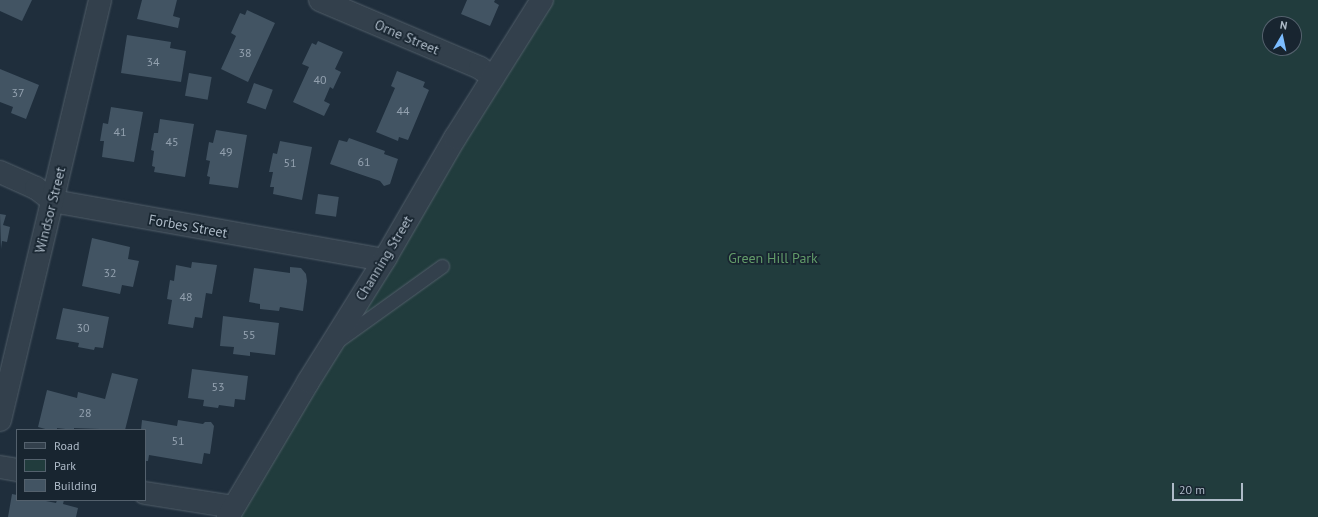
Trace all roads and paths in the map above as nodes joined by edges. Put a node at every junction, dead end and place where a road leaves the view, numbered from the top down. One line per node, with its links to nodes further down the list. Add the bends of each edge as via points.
1 (100, 0): 6 (street, Windsor Street)
2 (320, 0): 4 (street, Orne Street, via 480,68)
3 (542, 0): 4 (street, Channing Street)
4 (493, 77): 7 (street, Channing Street)
5 (0, 172): 6 (street, Forbes Street, via 36,188)
6 (53, 201): 7 (street, Forbes Street); 10 (street, Windsor Street)
7 (384, 260): 9 (street, Channing Street)
8 (442, 266): 9 (lane)
9 (330, 346): 14 (street, Channing Street)
10 (0, 420)
11 (0, 467): 12 (street)
12 (16, 470)
13 (146, 493): 14 (street)
14 (231, 512)

